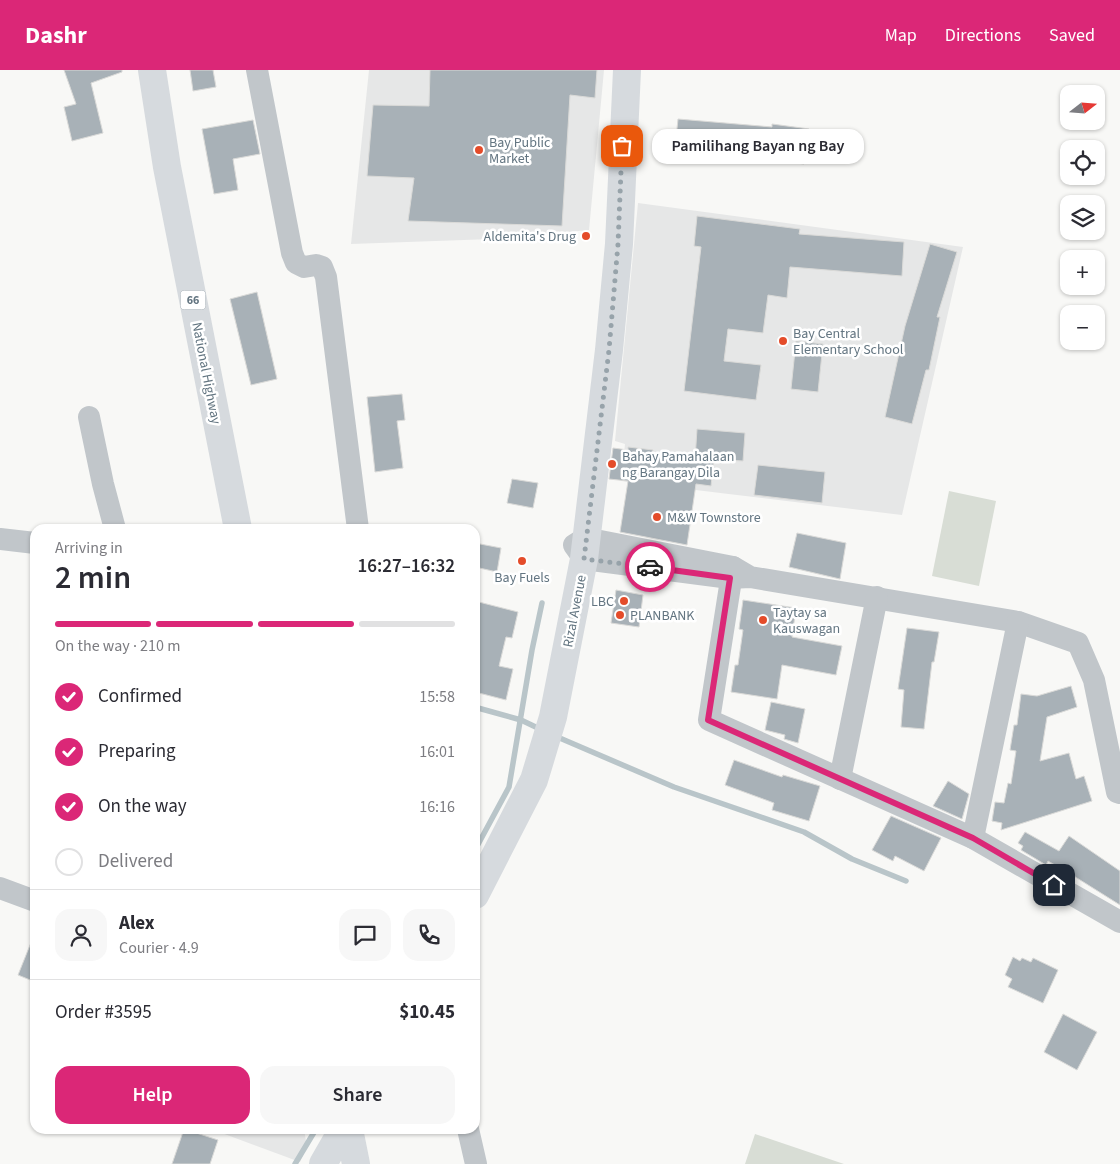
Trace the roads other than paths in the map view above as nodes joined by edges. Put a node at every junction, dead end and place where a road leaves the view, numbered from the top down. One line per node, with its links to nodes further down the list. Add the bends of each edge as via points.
1 (152, 70): 6 (main road, National Highway / 66, via 167,167)
2 (257, 70): 7 (street, via 292,253 296,263 304,267 322,267 326,277)
3 (627, 70): 10 (main road, Rizal Avenue, via 617,264)
4 (88, 417): 5 (street)
5 (114, 524)
6 (237, 524)
7 (357, 524)
8 (0, 539): 9 (street)
9 (30, 542)
10 (585, 549): 11 (street); 17 (main road, Rizal Avenue, via 553,717 534,780)
11 (738, 574): 12 (street); 14 (street, via 708,720)
12 (876, 596): 13 (street); 14 (street)
13 (1018, 622): 15 (street, via 1078,643 1094,680 1117,792); 16 (street)
14 (840, 779): 16 (street)
15 (1120, 793)
16 (973, 838): 20 (street)
17 (480, 881)
18 (0, 888): 19 (street)
19 (30, 899)
20 (1120, 922)
21 (339, 1134): 24 (main road)
22 (350, 1134): 25 (main road)
23 (469, 1134): 26 (street)
24 (323, 1164)
25 (356, 1164)
26 (476, 1164)

